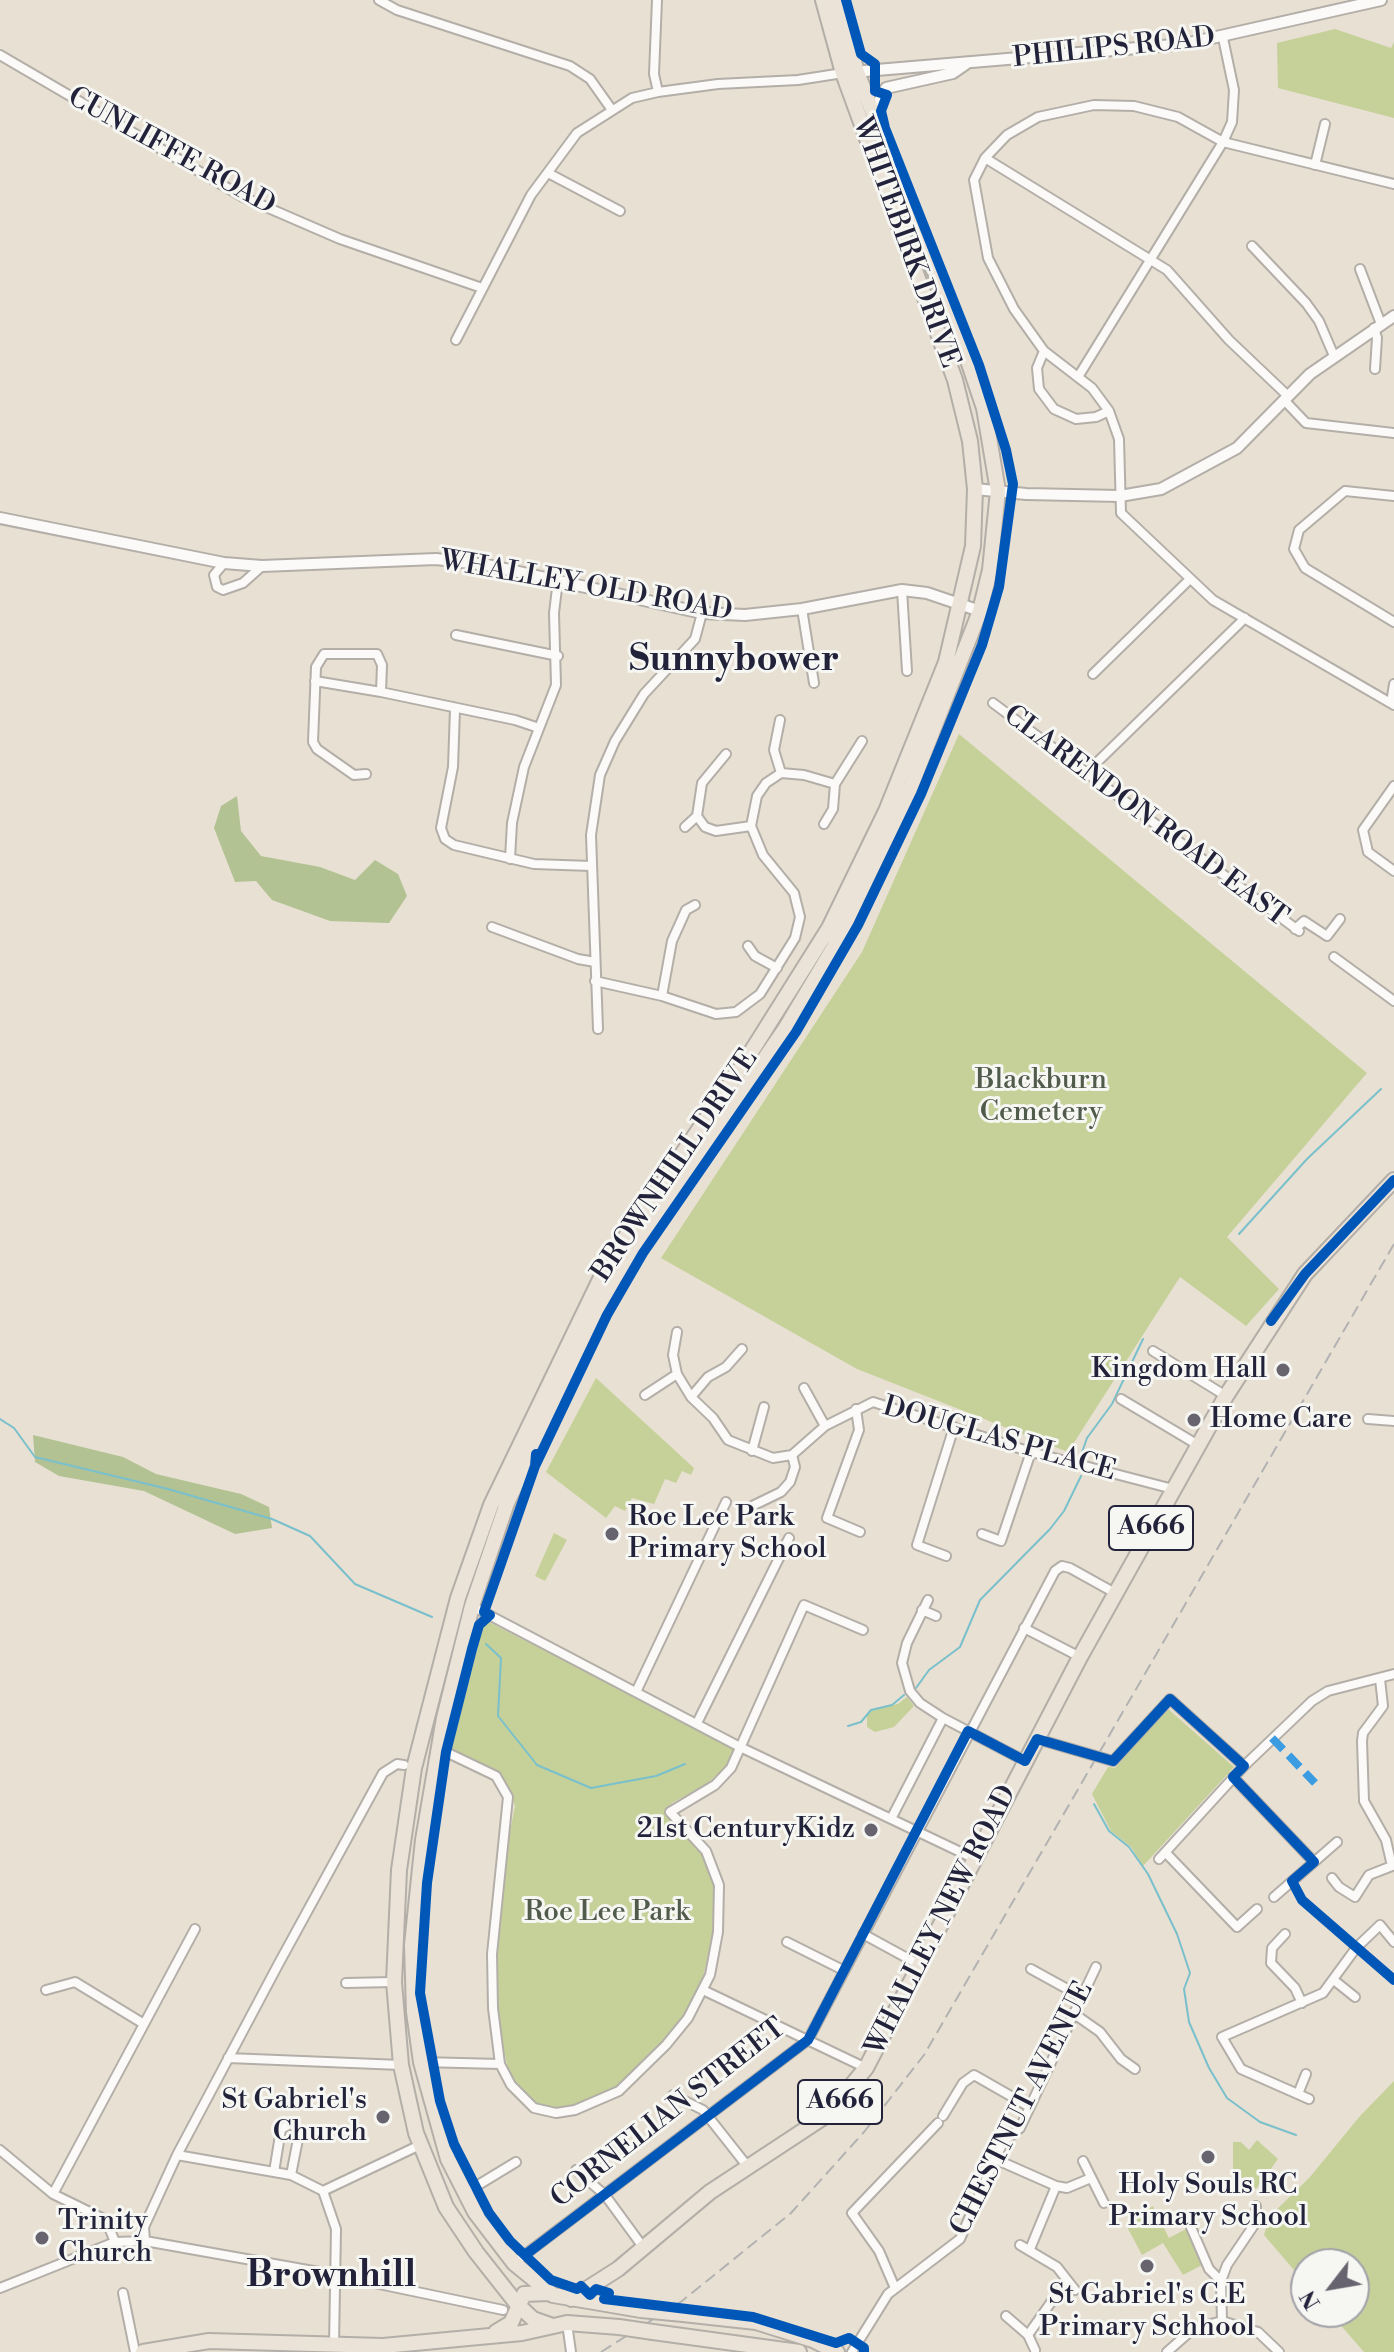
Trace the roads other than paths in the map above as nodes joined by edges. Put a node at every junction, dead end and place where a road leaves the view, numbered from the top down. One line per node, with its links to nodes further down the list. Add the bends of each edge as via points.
1 (379, 0): 11 (street, via 570,66 590,79)
2 (657, 0): 10 (street)
3 (823, 0): 9 (highway, WHITEBIRK DRIVE)
4 (837, 0): 9 (highway, WHITEBIRK DRIVE)
5 (1381, 0): 6 (street, PHILIPS ROAD)
6 (1223, 38): 8 (street, PHILIPS ROAD); 14 (street, via 1234,101)
7 (0, 55): 23 (street, CUNLIFFE ROAD, via 243,197 340,239)
8 (968, 63): 9 (street, PHILIPS ROAD); 12 (street, via 953,73 886,88)
9 (850, 73): 10 (street); 12 (highway, WHITEBIRK DRIVE); 34 (highway, WHITEBIRK DRIVE, via 951,367 970,441)
10 (658, 92): 11 (street)
11 (612, 110): 17 (street, via 577,133)
12 (876, 122): 35 (highway, WHITEBIRK DRIVE, via 974,372)
13 (1325, 124): 16 (street)
14 (1223, 142): 15 (street, via 1178,117 1134,106 1094,105 1038,117 1007,135); 16 (street); 21 (street)
15 (985, 158): 21 (street); 27 (street, via 974,180 988,258 1014,309)
16 (1315, 165): 18 (street)
17 (548, 173): 19 (street); 23 (street)
18 (1394, 184)
19 (620, 211)
20 (1252, 246): 28 (street, via 1306,303)
21 (1151, 260): 30 (street); 31 (street, via 1178,281)
22 (1360, 269): 25 (street)
23 (482, 288): 26 (street)
24 (1394, 316): 25 (street)
25 (1378, 326): 28 (street); 29 (street)
26 (456, 340)
27 (1044, 351): 30 (street); 32 (street, via 1037,368 1039,389 1054,409 1076,419)
28 (1334, 356): 31 (street)
29 (1375, 369)
30 (1078, 377): 32 (street)
31 (1286, 398): 33 (street, via 1306,423); 36 (street, via 1237,448 1161,489)
32 (1109, 411): 36 (street, via 1119,439)
33 (1394, 433)
34 (975, 489): 35 (street); 44 (highway, BROWNHILL DRIVE, via 973,546)
35 (998, 491): 36 (street); 46 (highway, BROWNHILL DRIVE, via 997,530)
36 (1120, 496): 42 (street, via 1121,513)
37 (1394, 496): 49 (street, via 1345,491 1299,530 1294,543 1305,568)
38 (0, 518): 39 (street, WHALLEY OLD ROAD)
39 (224, 563): 40 (street, WHALLEY OLD ROAD); 40 (street, via 214,575 223,590 243,583)
40 (262, 566): 41 (street, WHALLEY OLD ROAD, via 436,559)
41 (558, 580): 47 (street, WHALLEY OLD ROAD); 51 (street)
42 (1189, 580): 48 (street); 53 (street)
43 (902, 590): 44 (street, WHALLEY OLD ROAD); 45 (street, WHALLEY OLD ROAD); 52 (street)
44 (961, 605): 46 (street, WHALLEY OLD ROAD); 116 (highway, BROWNHILL DRIVE, via 946,662 891,797 829,928 608,1263 491,1505)
45 (802, 609): 47 (street, WHALLEY OLD ROAD); 55 (street)
46 (980, 611): 118 (highway, BROWNHILL DRIVE, via 910,789 834,947 785,1029 636,1242 601,1303 507,1503)
47 (702, 613): 75 (street, via 695,639 644,694 600,775)
48 (1245, 618): 59 (street); 67 (street)
49 (1394, 622)
50 (456, 635): 51 (street)
51 (558, 656): 62 (street, via 556,685)
52 (907, 671)
53 (1093, 674)
54 (315, 681): 57 (street); 57 (street, via 321,655 368,652 381,661); 66 (street, via 314,745 354,775)
55 (814, 683)
56 (1394, 684): 59 (street)
57 (381, 692): 60 (street)
58 (993, 703): 67 (street, CLARENDON ROAD EAST)
59 (1392, 704)
60 (455, 709): 62 (street); 74 (street, via 453,767 441,832 454,845)
61 (780, 720): 65 (street, via 774,750)
62 (539, 728): 74 (street, via 524,767)
63 (862, 741): 68 (street)
64 (726, 753): 70 (street, via 702,783)
65 (781, 773): 68 (street); 72 (street, via 757,796)
66 (366, 774)
67 (1085, 774): 78 (street, CLARENDON ROAD EAST, via 1297,930 1304,921 1327,936)
68 (835, 784): 71 (street, via 833,809)
69 (1394, 786): 76 (street, via 1363,830 1368,852)
70 (697, 816): 72 (street, via 716,831); 73 (street)
71 (824, 824)
72 (751, 826): 83 (street, via 763,855 799,904 799,930)
73 (685, 827)
74 (510, 859): 75 (street)
75 (591, 866): 82 (street)
76 (1394, 871)
77 (695, 905): 85 (street, via 686,910 672,941)
78 (1340, 919)
79 (492, 927): 82 (street)
80 (748, 946): 83 (street, via 751,959)
81 (1334, 957): 86 (street)
82 (595, 962): 84 (street)
83 (777, 968): 85 (street, via 752,1002 727,1014)
84 (595, 981): 85 (street); 87 (street)
85 (662, 996)
86 (1394, 1001)
87 (598, 1029)
88 (1394, 1180): 95 (highway, WHALLEY NEW ROAD / A666, via 1305,1274)
89 (677, 1332): 92 (street)
90 (742, 1349): 96 (street)
91 (1153, 1351): 95 (street)
92 (677, 1374): 94 (street); 96 (street)
93 (804, 1388): 102 (street)
94 (645, 1395)
95 (1226, 1396): 104 (highway, WHALLEY NEW ROAD / A666)
96 (691, 1397): 105 (street, via 728,1440)
97 (1121, 1399): 104 (street)
98 (764, 1407): 105 (street)
99 (856, 1409): 102 (street, DOUGLAS PLACE); 103 (street, DOUGLAS PLACE, via 873,1402); 111 (street, via 859,1430 827,1518)
100 (1368, 1419): 101 (street)
101 (1394, 1421)
102 (825, 1426): 107 (street, DOUGLAS PLACE)
103 (954, 1427): 106 (street, DOUGLAS PLACE); 114 (street, via 917,1545)
104 (1198, 1445): 108 (highway, WHALLEY NEW ROAD / A666)
105 (752, 1451): 107 (street, via 773,1458)
106 (1031, 1452): 108 (street, DOUGLAS PLACE); 112 (street, via 1001,1541)
107 (792, 1455): 110 (street, via 790,1482)
108 (1173, 1489): 115 (highway, WHALLEY NEW ROAD / A666)
109 (726, 1502): 126 (street)
110 (746, 1509)
111 (860, 1532)
112 (982, 1534)
113 (789, 1538): 128 (street)
114 (946, 1556)
115 (1115, 1593): 121 (street, CORNELIAN STREET, via 1062,1566); 123 (highway, WHALLEY NEW ROAD / A666)
116 (458, 1598): 118 (street); 158 (highway, BROWNHILL DRIVE, via 414,1768 399,1870)
117 (928, 1600): 119 (street)
118 (472, 1606): 126 (street); 132 (highway, BROWNHILL DRIVE)
119 (922, 1610): 120 (street); 127 (street, via 902,1663 910,1691)
120 (936, 1616)
121 (1024, 1628): 123 (street); 129 (street, CORNELIAN STREET)
122 (863, 1630): 131 (street, via 804,1605)
123 (1080, 1657): 130 (highway, WHALLEY NEW ROAD / A666)
124 (1394, 1674): 125 (street)
125 (1380, 1679): 135 (street, via 1338,1688 1312,1701); 142 (street, via 1383,1706 1363,1733 1364,1801)
126 (636, 1692): 128 (street)
127 (943, 1718): 129 (street); 137 (street)
128 (697, 1723): 131 (street)
129 (968, 1731): 133 (street); 138 (street, CORNELIAN STREET)
130 (1037, 1739): 133 (highway, WHALLEY NEW ROAD / A666); 135 (street, via 1113,1761 1170,1699)
131 (740, 1747): 137 (street); 161 (street, via 731,1768 715,1785 670,1812 706,1851 719,1885 715,1959)
132 (438, 1752): 169 (highway, BROWNHILL DRIVE, via 412,1945); 170 (street, via 496,1776 508,1797 492,1954)
133 (1025, 1761): 140 (highway, WHALLEY NEW ROAD / A666)
134 (404, 1765): 168 (street, via 383,1773)
135 (1244, 1766): 136 (street)
136 (1233, 1777): 141 (street); 145 (street, via 1162,1856)
137 (891, 1819): 138 (street)
138 (917, 1831): 140 (street); 149 (street, CORNELIAN STREET)
139 (1337, 1842): 141 (street)
140 (973, 1858): 153 (highway, WHALLEY NEW ROAD / A666)
141 (1314, 1862): 144 (street)
142 (1393, 1865): 143 (street, via 1369,1875 1355,1897)
143 (1332, 1878)
144 (1274, 1897)
145 (1219, 1909): 146 (street, via 1237,1927); 147 (street)
146 (1257, 1909)
147 (1210, 1918)
148 (195, 1929): 166 (street)
149 (863, 1934): 153 (street); 156 (street, CORNELIAN STREET)
150 (1285, 1934): 164 (street, via 1272,1948 1271,1963)
151 (787, 1942): 156 (street)
152 (1394, 1942): 157 (street, via 1380,1925 1356,1948)
153 (918, 1964): 172 (highway, WHALLEY NEW ROAD / A666)
154 (1096, 1967): 162 (street, CHESTNUT AVENUE)
155 (1031, 1969): 162 (street)
156 (843, 1970): 167 (street, CORNELIAN STREET)
157 (1335, 1981): 163 (street); 164 (street)
158 (394, 1982): 159 (street); 171 (highway, BROWNHILL DRIVE)
159 (346, 1983)
160 (46, 1990): 166 (street, via 75,1982)
161 (703, 1990): 167 (street); 170 (street, via 666,2045 619,2091 596,2103 556,2113 534,2108 511,2085)
162 (1080, 1996): 165 (street, CHESTNUT AVENUE)
163 (1355, 1997)
164 (1302, 2003): 175 (street, via 1222,2037 1241,2069)
165 (1073, 2013): 173 (street); 178 (street, CHESTNUT AVENUE)
166 (144, 2024): 194 (street)
167 (808, 2040): 172 (street); 179 (street, CORNELIAN STREET)
168 (228, 2058): 171 (street); 182 (street)
169 (421, 2062): 170 (street); 193 (highway, BROWNHILL DRIVE, via 448,2159)
170 (500, 2064)
171 (401, 2065): 180 (highway, BROWNHILL DRIVE)
172 (866, 2068): 186 (highway, WHALLEY NEW ROAD / A666, via 827,2115)
173 (1135, 2069)
174 (1306, 2074): 175 (street)
175 (1298, 2094): 177 (street)
176 (673, 2095): 179 (street)
177 (1309, 2099)
178 (1030, 2107): 183 (street, CHESTNUT AVENUE); 210 (street, via 974,2075 963,2083 941,2120 852,2213 879,2251)
179 (709, 2116): 186 (street); 195 (street, CORNELIAN STREET)
180 (420, 2145): 192 (street); 215 (highway, BROWNHILL DRIVE, via 446,2207)
181 (0, 2150): 194 (street)
182 (177, 2155): 188 (street); 199 (street, via 144,2227)
183 (995, 2159): 191 (street); 210 (street, CHESTNUT AVENUE, via 960,2239)
184 (1083, 2161): 190 (street)
185 (516, 2162): 193 (street)
186 (748, 2167): 202 (highway, WHALLEY NEW ROAD / A666)
187 (576, 2170): 195 (street)
188 (274, 2172): 189 (street); 189 (street, via 281,2129 292,2123 299,2134)
189 (291, 2175): 192 (street)
190 (1091, 2178): 191 (street, via 1067,2188); 196 (street)
191 (1056, 2186): 203 (street)
192 (323, 2191): 206 (street, via 336,2229)
193 (464, 2193): 204 (highway, BROWNHILL DRIVE)
194 (53, 2194): 200 (street, via 106,2220)
195 (605, 2195): 202 (street); 204 (street, CORNELIAN STREET)
196 (1104, 2203)
197 (1256, 2206): 208 (street, via 1256,2222)
198 (1190, 2225): 208 (street, via 1209,2269)
199 (145, 2241): 200 (street); 206 (street)
200 (115, 2242): 209 (street)
201 (1020, 2245): 203 (street)
202 (643, 2247): 205 (highway, WHALLEY NEW ROAD / A666)
203 (1030, 2249): 207 (street, via 1057,2267)
204 (514, 2263): 213 (highway, BROWNHILL DRIVE)
205 (618, 2269): 213 (highway, WHALLEY NEW ROAD / A666); 214 (highway, WHALLEY NEW ROAD / A666)
206 (336, 2275): 215 (street); 223 (street)
207 (1066, 2281): 211 (street); 221 (street)
208 (1221, 2281): 217 (street)
209 (0, 2288)
210 (895, 2288): 229 (street, CHESTNUT AVENUE)
211 (1075, 2290)
212 (123, 2293): 225 (street)
213 (562, 2297): 214 (highway); 215 (highway, A666, via 529,2292); 218 (highway, via 569,2310)
214 (591, 2302): 218 (highway, WHALLEY NEW ROAD / A666); 228 (highway, bridge, via 756,2322)
215 (510, 2307): 219 (highway); 220 (highway, via 511,2323)
216 (1006, 2316): 221 (street)
217 (1222, 2321): 230 (street, via 1193,2329); 231 (street, via 1258,2332)
218 (567, 2323): 219 (highway); 226 (street); 227 (highway, bridge)
219 (550, 2325): 220 (highway)
220 (488, 2335): 223 (highway)
221 (1028, 2335): 224 (street)
222 (209, 2347): 223 (highway); 225 (highway)
223 (343, 2347)
224 (1035, 2350)
225 (143, 2352)
226 (571, 2352)
227 (799, 2352)
228 (837, 2352)
229 (852, 2352)
230 (1167, 2352)
231 (1279, 2352)

